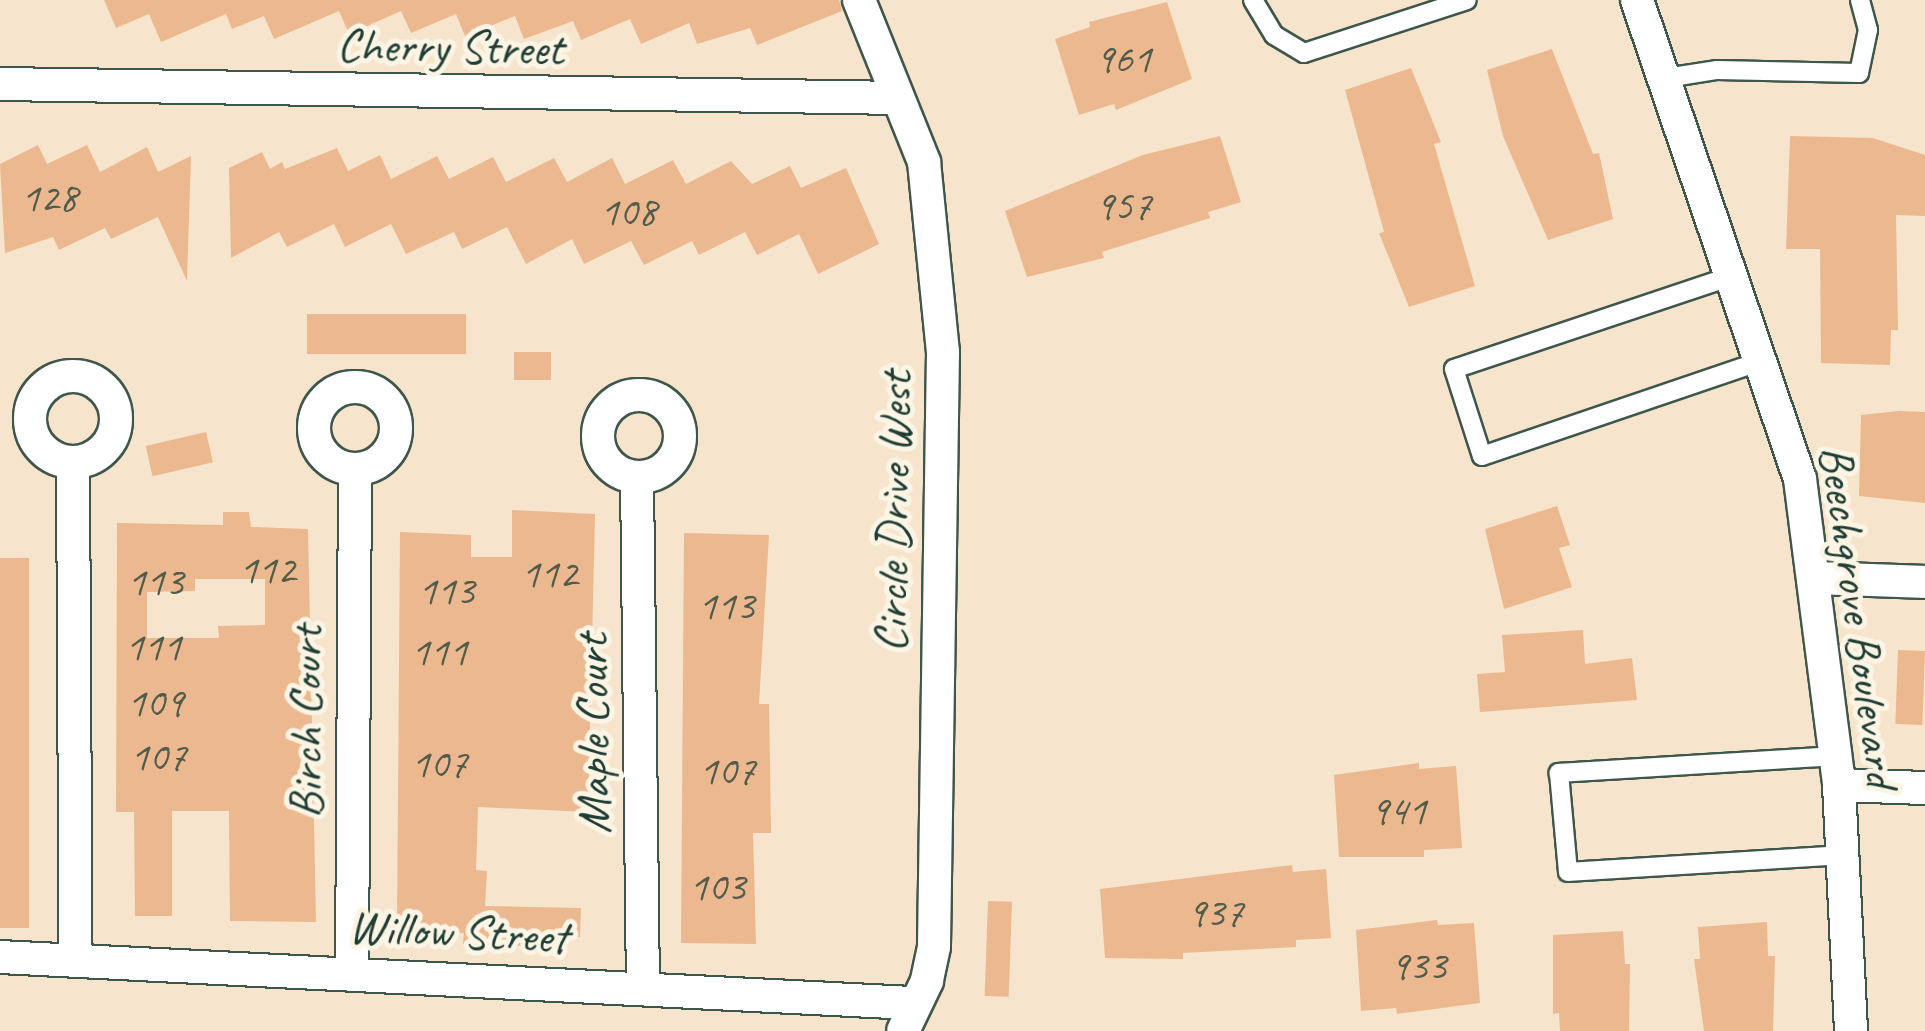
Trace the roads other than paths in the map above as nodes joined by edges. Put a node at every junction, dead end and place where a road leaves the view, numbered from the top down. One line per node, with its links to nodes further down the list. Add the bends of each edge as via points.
1 (860, 0): 8 (street, Circle Drive West)
2 (1253, 0): 3 (lane, via 1274,35 1304,52)
3 (1467, 0)
4 (1636, 0): 6 (street, Beechgrove Boulevard)
5 (1860, 0): 6 (lane, via 1868,30 1859,73 1717,70)
6 (1666, 78): 9 (street, Beechgrove Boulevard)
7 (0, 84): 8 (street, Cherry Street)
8 (898, 98): 23 (street, Circle Drive West, via 924,162 943,352 934,948 927,981)
9 (1732, 276): 10 (street, Beechgrove Boulevard); 10 (lane, via 1454,368 1482,456)
10 (1761, 361): 14 (street, Beechgrove Boulevard, via 1800,479)
11 (74, 463): 20 (street)
12 (355, 470): 21 (street, Birch Court)
13 (637, 477): 22 (street, Maple Court)
14 (1816, 578): 15 (street); 16 (street, Beechgrove Boulevard)
15 (1925, 582)
16 (1838, 770): 17 (street); 18 (street, Beechgrove Boulevard); 18 (lane, via 1559,773 1568,872)
17 (1925, 788)
18 (1843, 855): 24 (street, Beechgrove Boulevard)
19 (0, 957): 20 (street, Willow Street)
20 (76, 961): 21 (street, Willow Street)
21 (352, 975): 22 (street, Willow Street)
22 (643, 989): 23 (street, Willow Street)
23 (907, 1017)
24 (1851, 1031)

